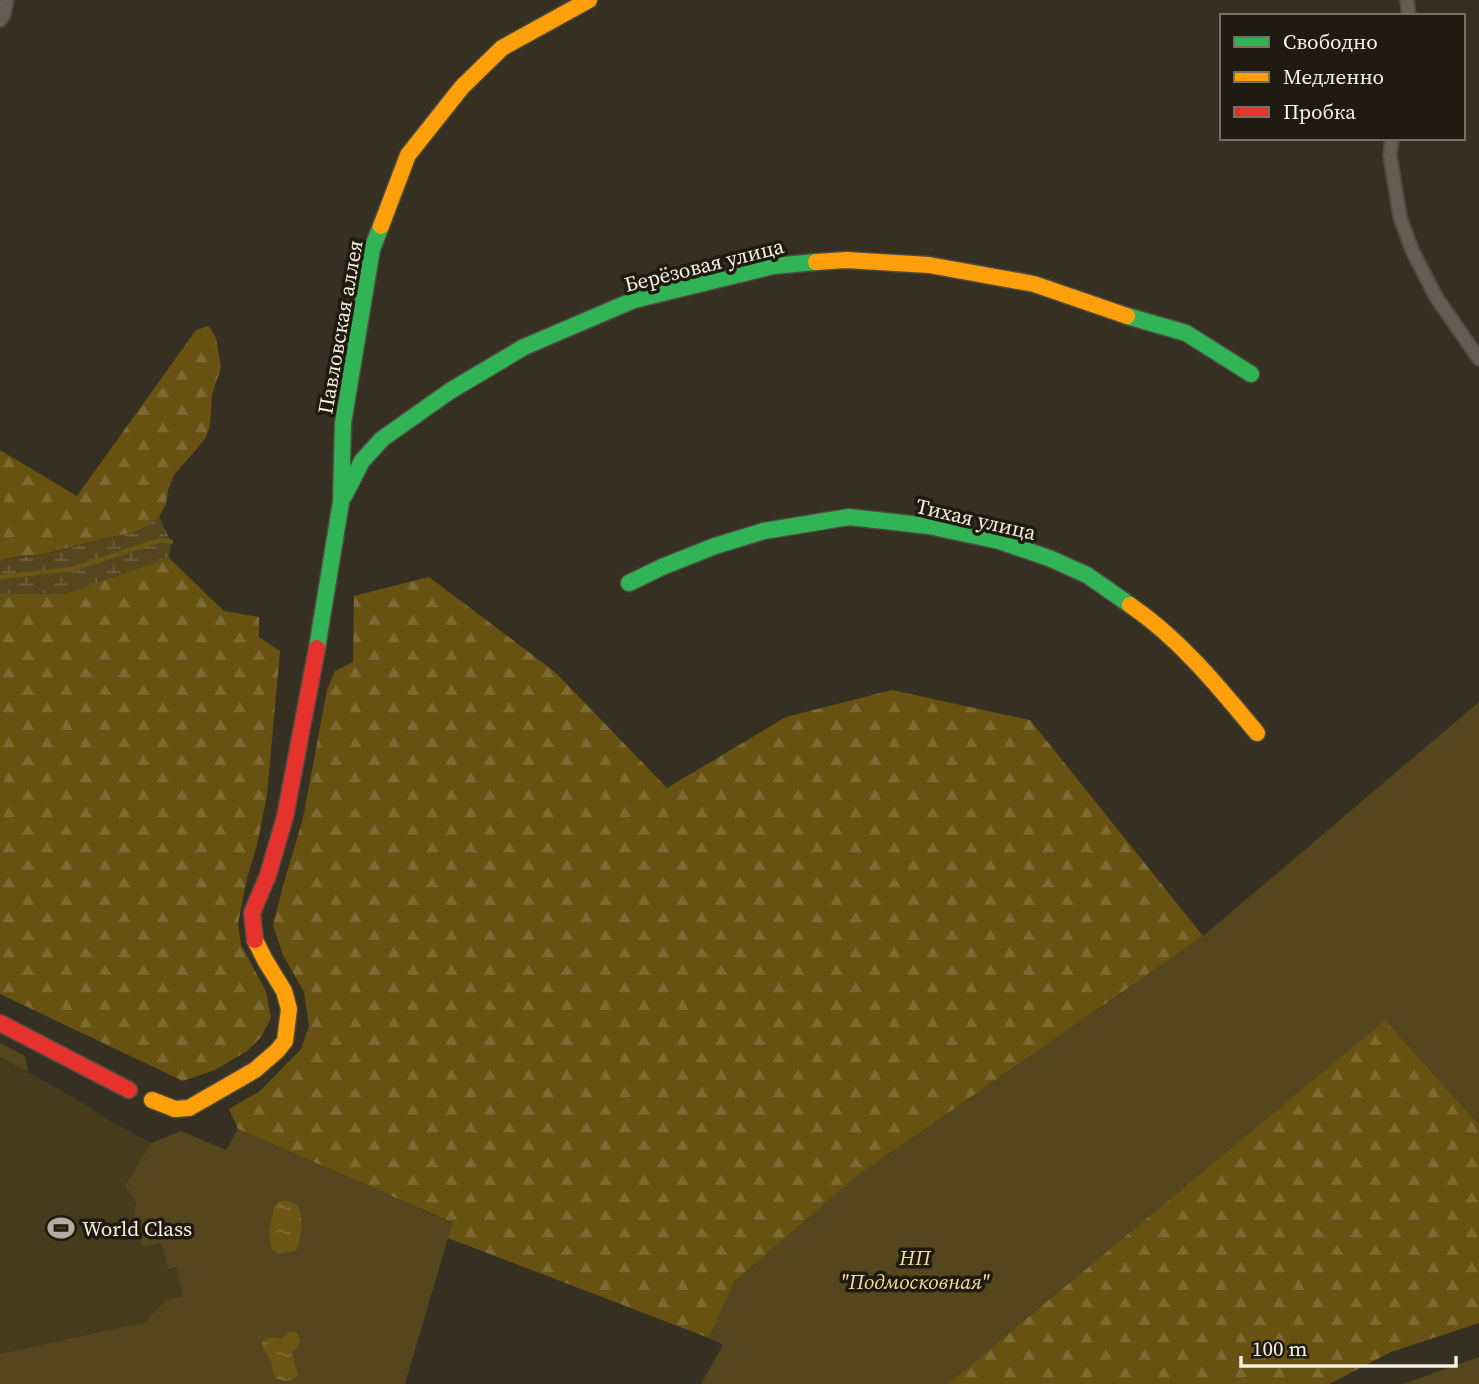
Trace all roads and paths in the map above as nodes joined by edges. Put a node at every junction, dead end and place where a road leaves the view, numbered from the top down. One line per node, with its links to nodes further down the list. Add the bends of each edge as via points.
1 (7, 0): 3 (street)
2 (589, 0): 7 (street, Павловская аллея, via 502,48 461,87 408,155 372,250 342,423)
3 (0, 20)
4 (1392, 140): 5 (street, via 1400,217 1412,250 1436,297)
5 (1479, 359)
6 (1251, 374): 7 (street, Берёзовая улица, via 1186,333 1034,284 929,265 846,260 773,266 634,300 524,346 450,390 382,439 362,461)
7 (341, 502): 12 (street, via 285,817 252,913 254,940 284,990 289,1009 285,1041 254,1070 189,1108 176,1110)
8 (629, 583): 9 (street, Тихая улица, via 715,546 764,531 849,517 929,526 999,541 1087,575 1141,612 1216,683)
9 (1257, 733)
10 (0, 1023): 11 (street)
11 (129, 1090)
12 (152, 1100)

